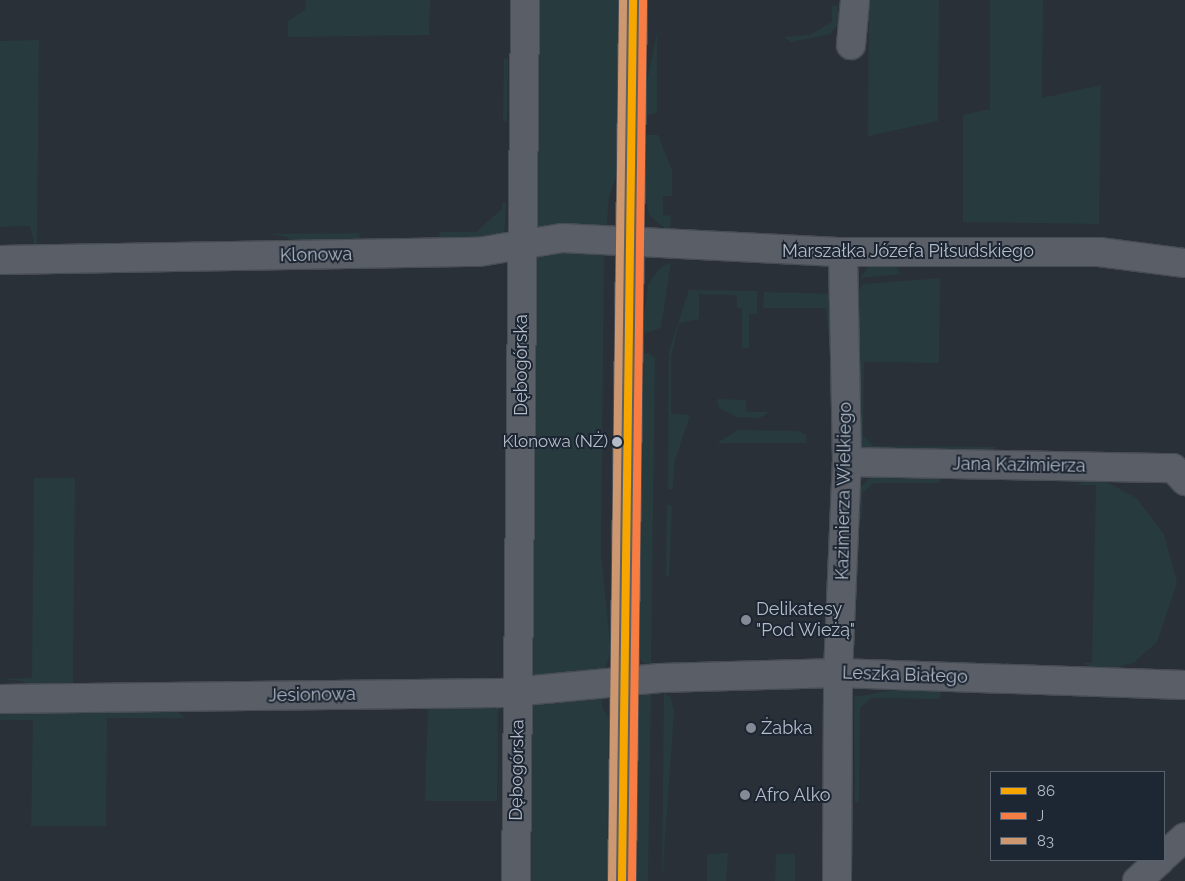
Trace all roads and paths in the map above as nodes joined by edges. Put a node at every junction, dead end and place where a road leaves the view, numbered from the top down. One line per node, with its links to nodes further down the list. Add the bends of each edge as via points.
1 (525, 0): 6 (street, Dębogórska)
2 (633, 0): 5 (main road)
3 (855, 0): 4 (street)
4 (851, 45)
5 (630, 243): 6 (street, Klonowa, via 562,238); 7 (street, Marszałka Józefa Piłsudskiego); 13 (main road)
6 (522, 245): 8 (street, Klonowa, via 479,252); 15 (street, Dębogórska)
7 (843, 252): 9 (street, Marszałka Józefa Piłsudskiego, via 1099,252); 10 (street, Kazimierza Wielkiego)
8 (0, 260)
9 (1185, 263)
10 (847, 462): 11 (street, Jana Kazimierza, via 1173,468); 12 (street, Kazimierza Wielkiego)
11 (1185, 481)
12 (838, 673): 13 (street, Leszka Białego); 14 (street, Leszka Białego); 22 (street, Kazimierza Wielkiego)
13 (624, 682): 15 (street, Jesionowa); 21 (main road)
14 (1185, 685)
15 (518, 691): 16 (street, Jesionowa); 20 (street, Dębogórska)
16 (0, 699)
17 (1185, 837): 18 (street)
18 (1165, 855)
19 (1159, 861): 23 (street)
20 (516, 881)
21 (622, 881)
22 (836, 881)
23 (1137, 881)

